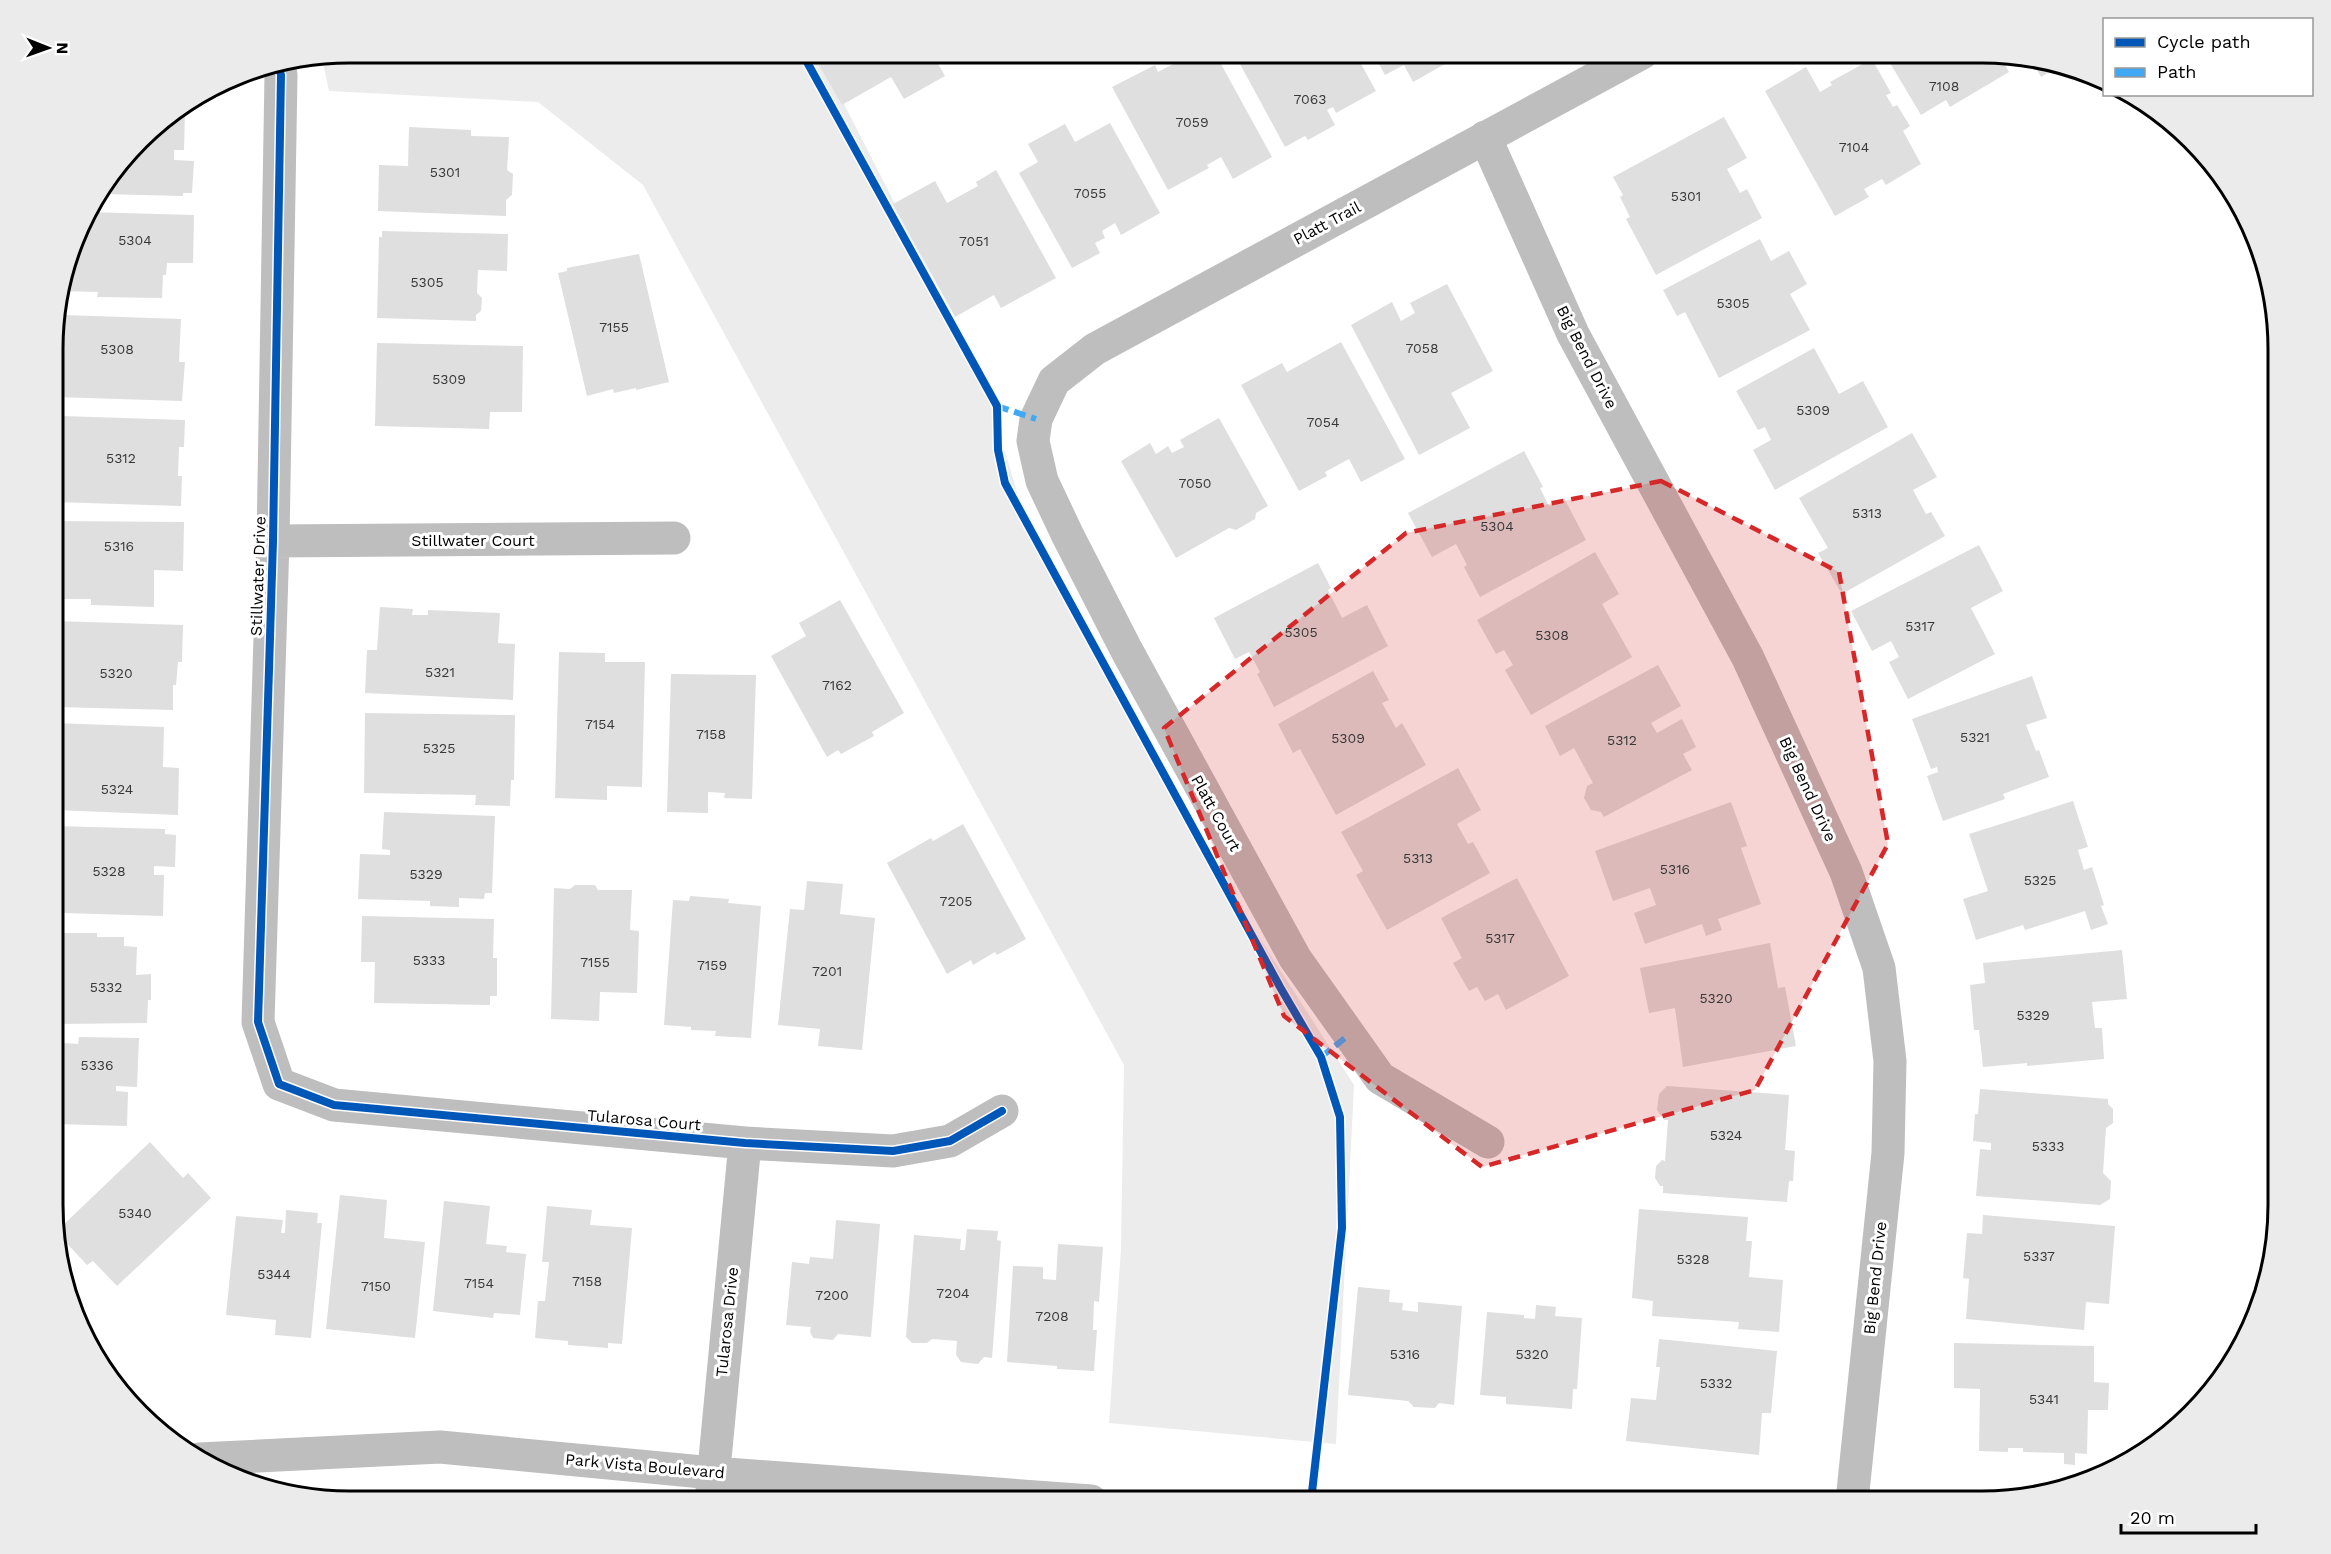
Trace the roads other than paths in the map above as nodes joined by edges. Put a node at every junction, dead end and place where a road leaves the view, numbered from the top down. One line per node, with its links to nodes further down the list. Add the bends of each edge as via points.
1 (1621, 63): 3 (street, Platt Trail)
2 (280, 72): 6 (street, Stillwater Drive)
3 (1485, 137): 4 (street, Platt Trail, via 1095,349 1054,381); 14 (street, Big Bend Drive, via 1573,334 1748,658 1846,872 1879,968 1890,1061 1888,1153)
4 (1036, 419): 9 (street, Platt Court, via 1033,441 1042,481 1068,536 1126,651 1295,958 1380,1078)
5 (674, 538): 6 (street, Stillwater Court)
6 (273, 541): 7 (street, Stillwater Drive, via 258,1022)
7 (279, 1084): 10 (street, Tularosa Court, via 334,1105)
8 (1002, 1111): 10 (street, Tularosa Court, via 950,1141 893,1151)
9 (1488, 1142)
10 (744, 1143): 12 (street, Tularosa Drive)
11 (215, 1458): 12 (street, Park Vista Boulevard, via 440,1447)
12 (712, 1487): 13 (street, Park Vista Boulevard)
13 (820, 1491)
14 (1853, 1491)

